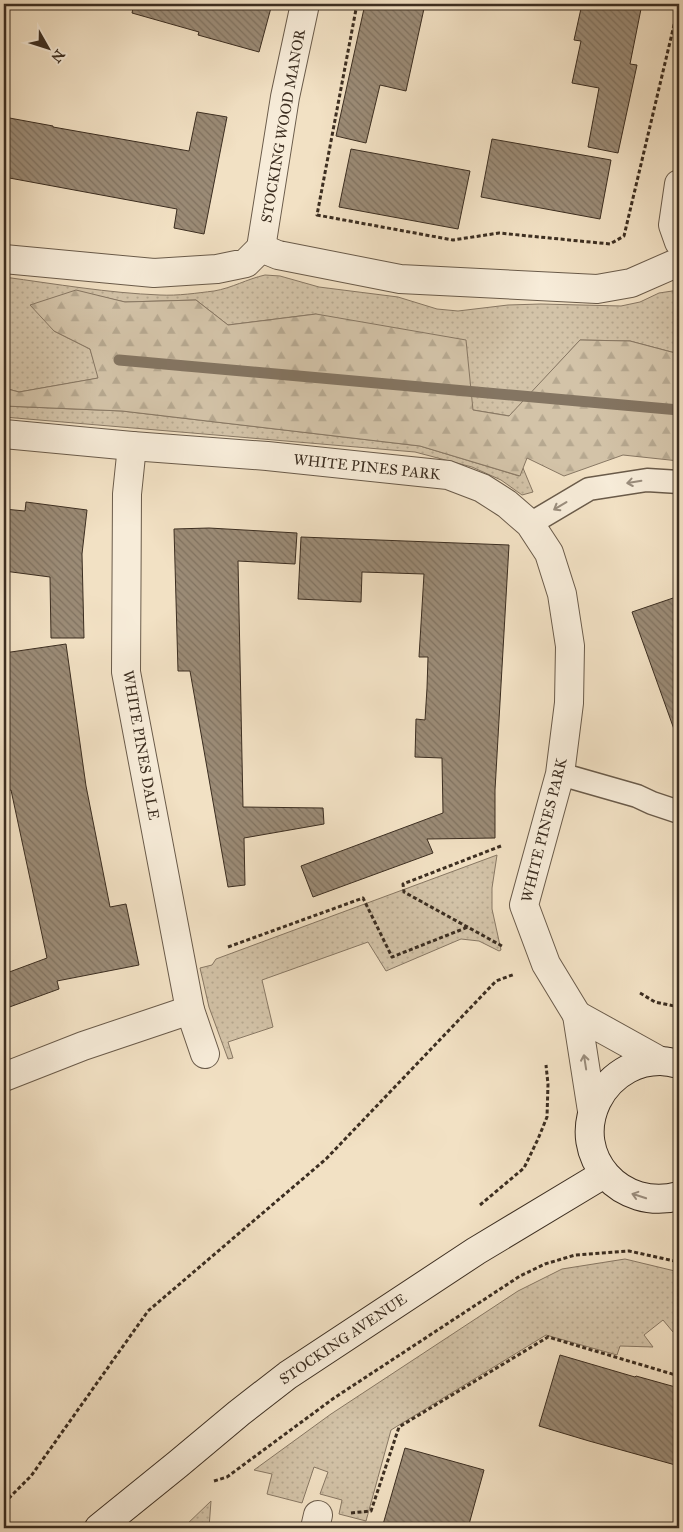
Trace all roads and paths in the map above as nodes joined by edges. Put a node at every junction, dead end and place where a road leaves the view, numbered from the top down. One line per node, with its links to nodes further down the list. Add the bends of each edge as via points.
1 (305, 4): 6 (street, STOCKING WOOD MANOR, via 285,97)
2 (357, 4): 3 (path, via 317,215 453,240 499,233 610,244 624,236)
3 (679, 4)
4 (679, 184): 5 (street, via 672,225)
5 (679, 242)
6 (261, 248): 7 (street, via 246,263 218,269 154,273); 8 (street, via 278,255 400,279 597,289 631,283)
7 (4, 259)
8 (679, 262)
9 (4, 434): 10 (street, WHITE PINES PARK)
10 (132, 446): 12 (street, WHITE PINES PARK, via 448,475 482,488); 22 (street, WHITE PINES DALE, via 127,494 126,672)
11 (679, 482): 12 (lane, one-way to 12, via 647,480 590,489)
12 (530, 524): 13 (street, WHITE PINES PARK, via 549,553 562,594 570,646 569,703)
13 (560, 774): 14 (lane); 19 (street, WHITE PINES PARK, via 524,904)
14 (679, 812)
15 (501, 846): 16 (path, via 403,884 404,892)
16 (468, 927): 17 (path); 18 (path, via 392,957 363,898)
17 (502, 946)
18 (228, 947)
19 (546, 964): 23 (street, WHITE PINES PARK); 35 (path, via 496,981 326,1159 148,1311 31,1476)
20 (640, 993): 21 (path, via 655,1002)
21 (679, 1006)
22 (190, 1010): 24 (street, WHITE PINES DALE); 27 (street)
23 (577, 1015): 25 (street); 28 (street, one-way to 23)
24 (205, 1054)
25 (669, 1062): 28 (street, via 638,1064 618,1074 602,1090)
26 (546, 1064): 31 (path, via 547,1117 524,1168)
27 (4, 1077)
28 (592, 1110): 29 (street, via 589,1132 593,1154)
29 (604, 1174): 30 (street, one-way to 29, via 644,1198 622,1190); 37 (street, STOCKING AVENUE, via 476,1251 288,1375)
30 (675, 1200)
31 (474, 1210)
32 (679, 1262): 34 (path, via 629,1251 575,1255 545,1264 520,1276 334,1398)
33 (679, 1376): 36 (path, via 548,1337 399,1427 371,1511)
34 (228, 1477)
35 (4, 1503)
36 (316, 1521)
37 (99, 1528)

